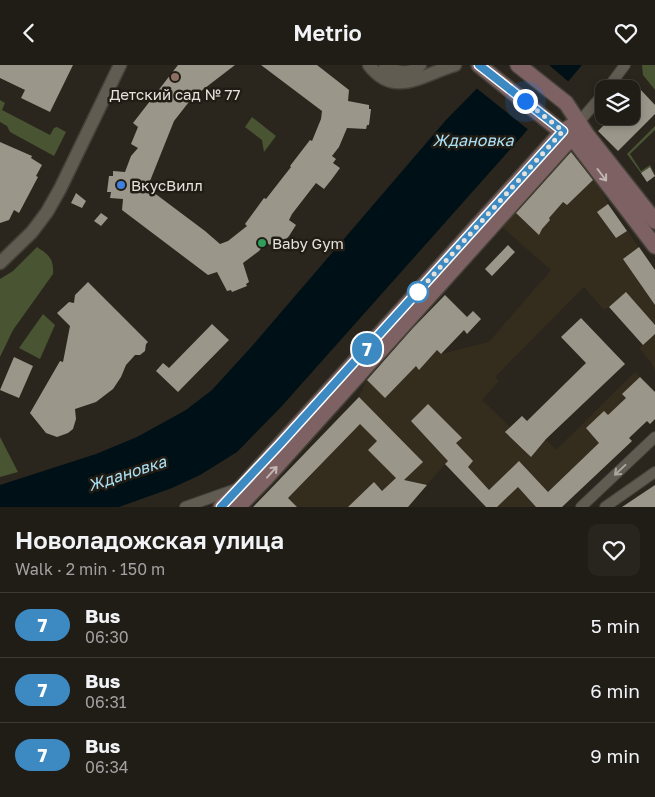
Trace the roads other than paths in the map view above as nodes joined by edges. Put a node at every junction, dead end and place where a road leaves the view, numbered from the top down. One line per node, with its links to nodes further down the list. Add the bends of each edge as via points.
1 (120, 65): 15 (street, via 47,211 32,232)
2 (369, 65): 5 (street, via 383,79 396,83 410,83)
3 (385, 65): 4 (street, via 404,73 417,70)
4 (420, 65)
5 (455, 65)
6 (518, 65): 11 (main road, via 566,103)
7 (625, 65): 9 (street)
8 (483, 68): 12 (main road)
9 (614, 80)
10 (595, 103): 11 (street)
11 (579, 122): 12 (main road); 13 (main road)
12 (562, 130): 14 (main road, one-way to 14, via 600,171); 18 (main road); 21 (main road, one-way to 12)
13 (655, 221)
14 (655, 246)
15 (0, 263)
16 (655, 437): 22 (street, one-way to 22)
17 (655, 472): 23 (street)
18 (242, 487): 19 (street); 20 (main road)
19 (185, 507)
20 (221, 507)
21 (238, 507)
22 (581, 507)
23 (605, 507)

